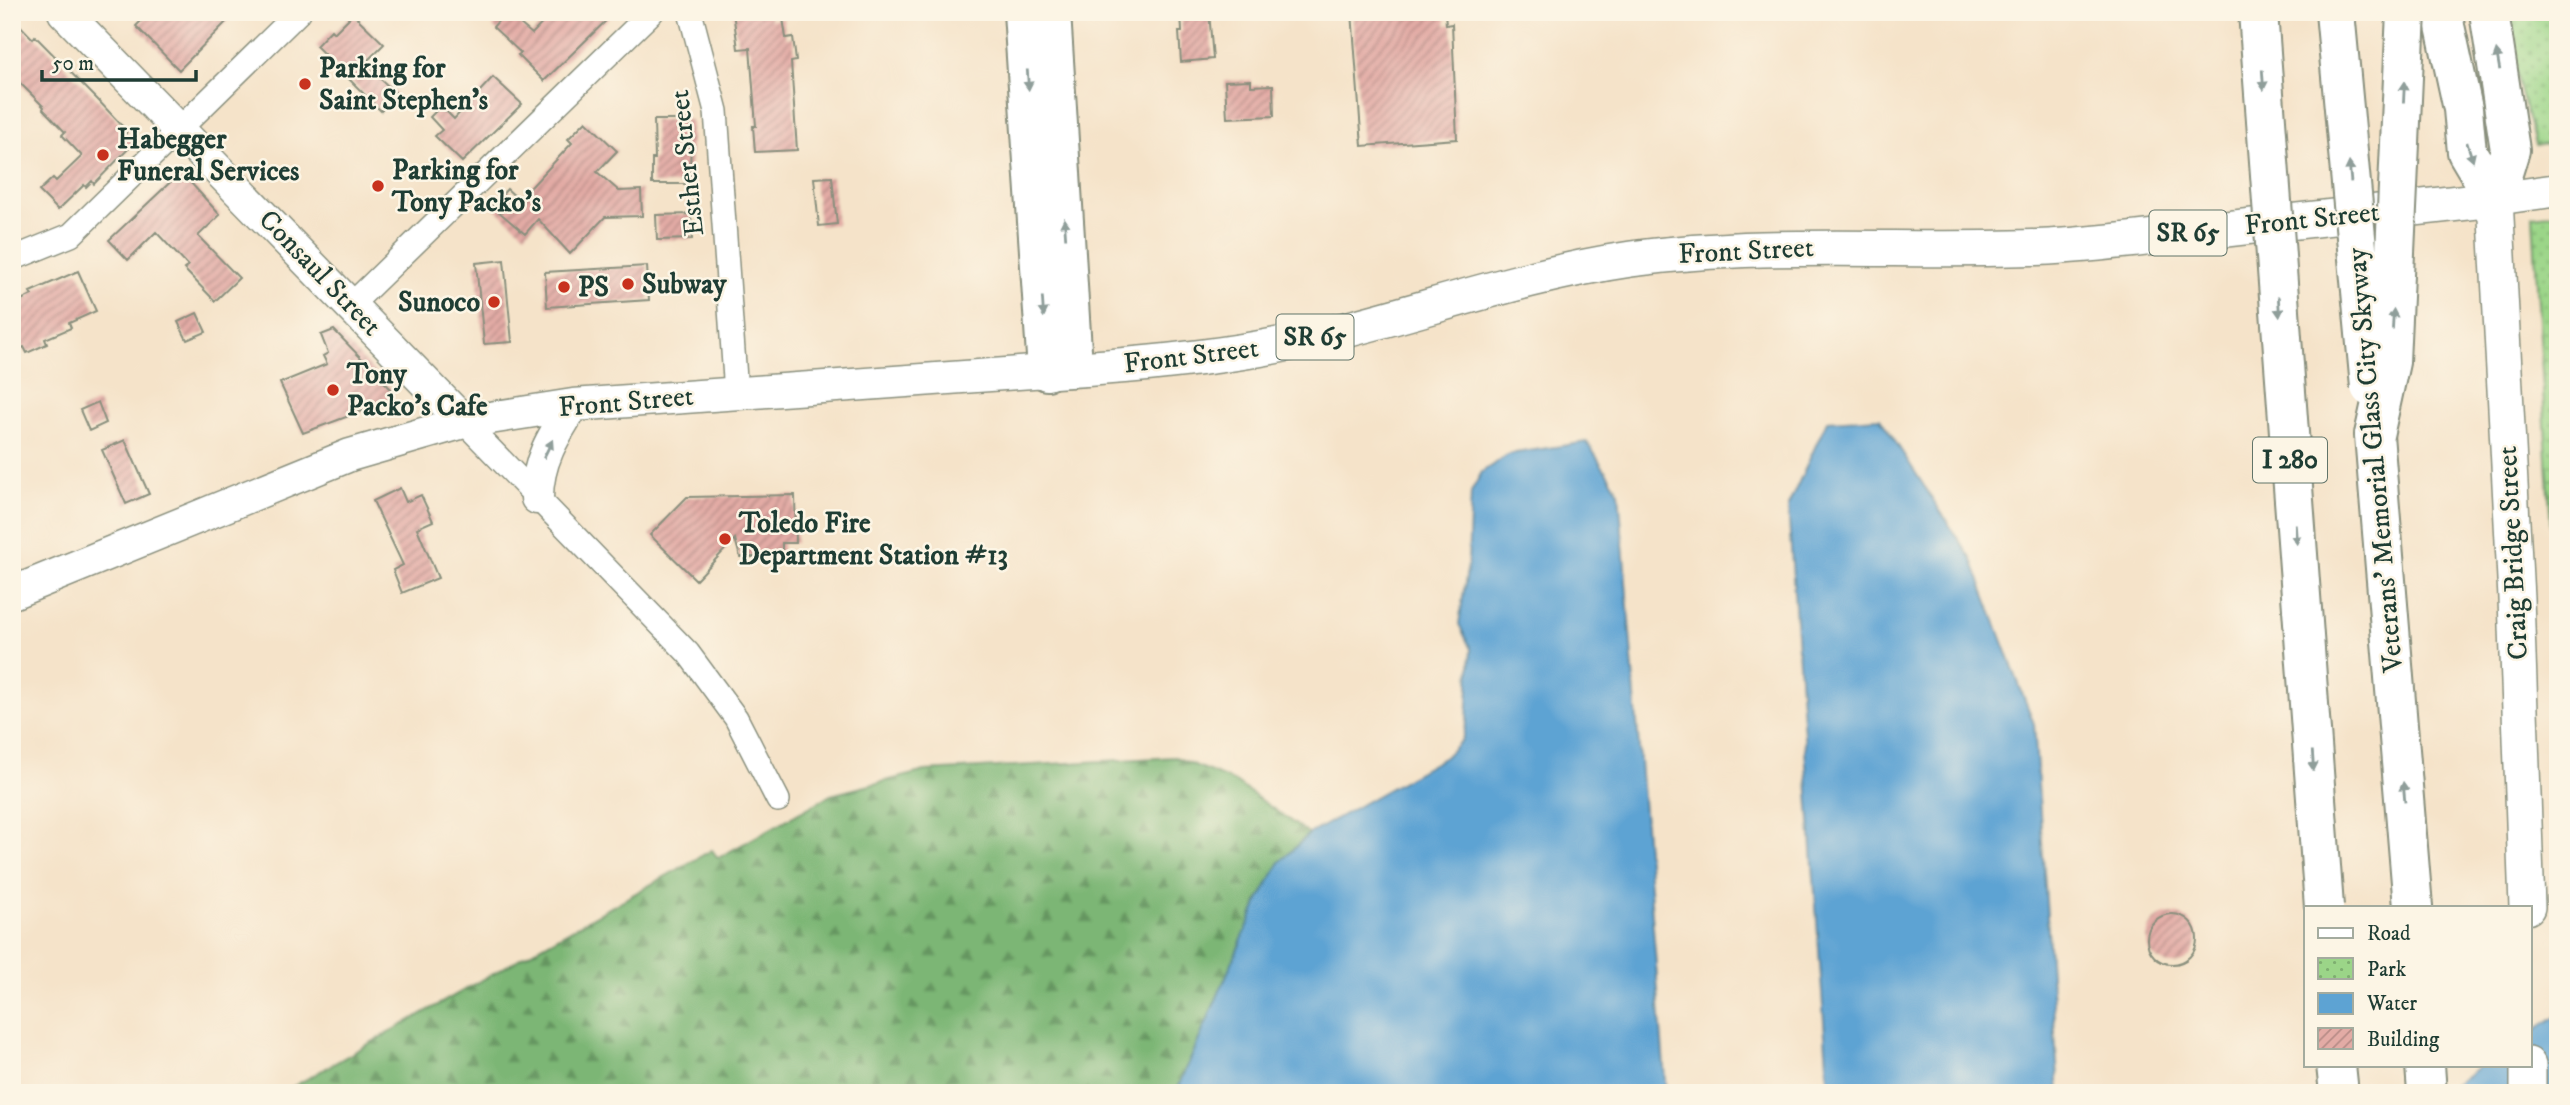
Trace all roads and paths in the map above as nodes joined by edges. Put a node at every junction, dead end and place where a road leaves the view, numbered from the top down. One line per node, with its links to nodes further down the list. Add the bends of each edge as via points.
1 (64, 12): 12 (street, Consaul Street)
2 (299, 12): 12 (street)
3 (652, 12): 16 (street)
4 (690, 12): 18 (street, Esther Street, via 716,111)
5 (1023, 12): 17 (highway, one-way to 17)
6 (1051, 12): 17 (highway, one-way to 6)
7 (2258, 12): 25 (highway, I 280, one-way to 25, bridge)
8 (2335, 12): 21 (highway, Veterans' Memorial Glass City Skyway, one-way to 8, bridge)
9 (2406, 12): 21 (highway, one-way to 9, bridge, via 2390,362)
10 (2442, 12): 14 (highway, one-way to 14, via 2467,152)
11 (2489, 12): 14 (highway, one-way to 11, via 2510,150)
12 (179, 130): 15 (street, via 71,235); 16 (street, Consaul Street)
13 (2558, 190): 14 (street, Front Street)
14 (2495, 199): 17 (main road, Front Street / SR 65, via 2082,245 1778,247 1666,255 1512,282 1282,344); 27 (main road, Craig Bridge Street)
15 (12, 259)
16 (351, 305): 20 (street, Consaul Street)
17 (1060, 370): 18 (street, Front Street)
18 (736, 393): 19 (street, Front Street)
19 (573, 405): 20 (street, Front Street); 22 (street, one-way to 19, via 542,460)
20 (464, 422): 22 (street, Consaul Street); 23 (street, Front Street, via 350,455)
21 (2374, 435): 26 (highway, Veterans' Memorial Glass City Skyway, one-way to 21)
22 (537, 498): 24 (street, Consaul Street, via 688,653 736,718)
23 (12, 593)
24 (778, 800)
25 (2324, 906)
26 (2413, 906)
27 (2527, 906)
28 (2336, 1066): 31 (highway)
29 (2425, 1066): 32 (highway)
30 (2528, 1066): 33 (main road)
31 (2339, 1093)
32 (2427, 1093)
33 (2528, 1093)

